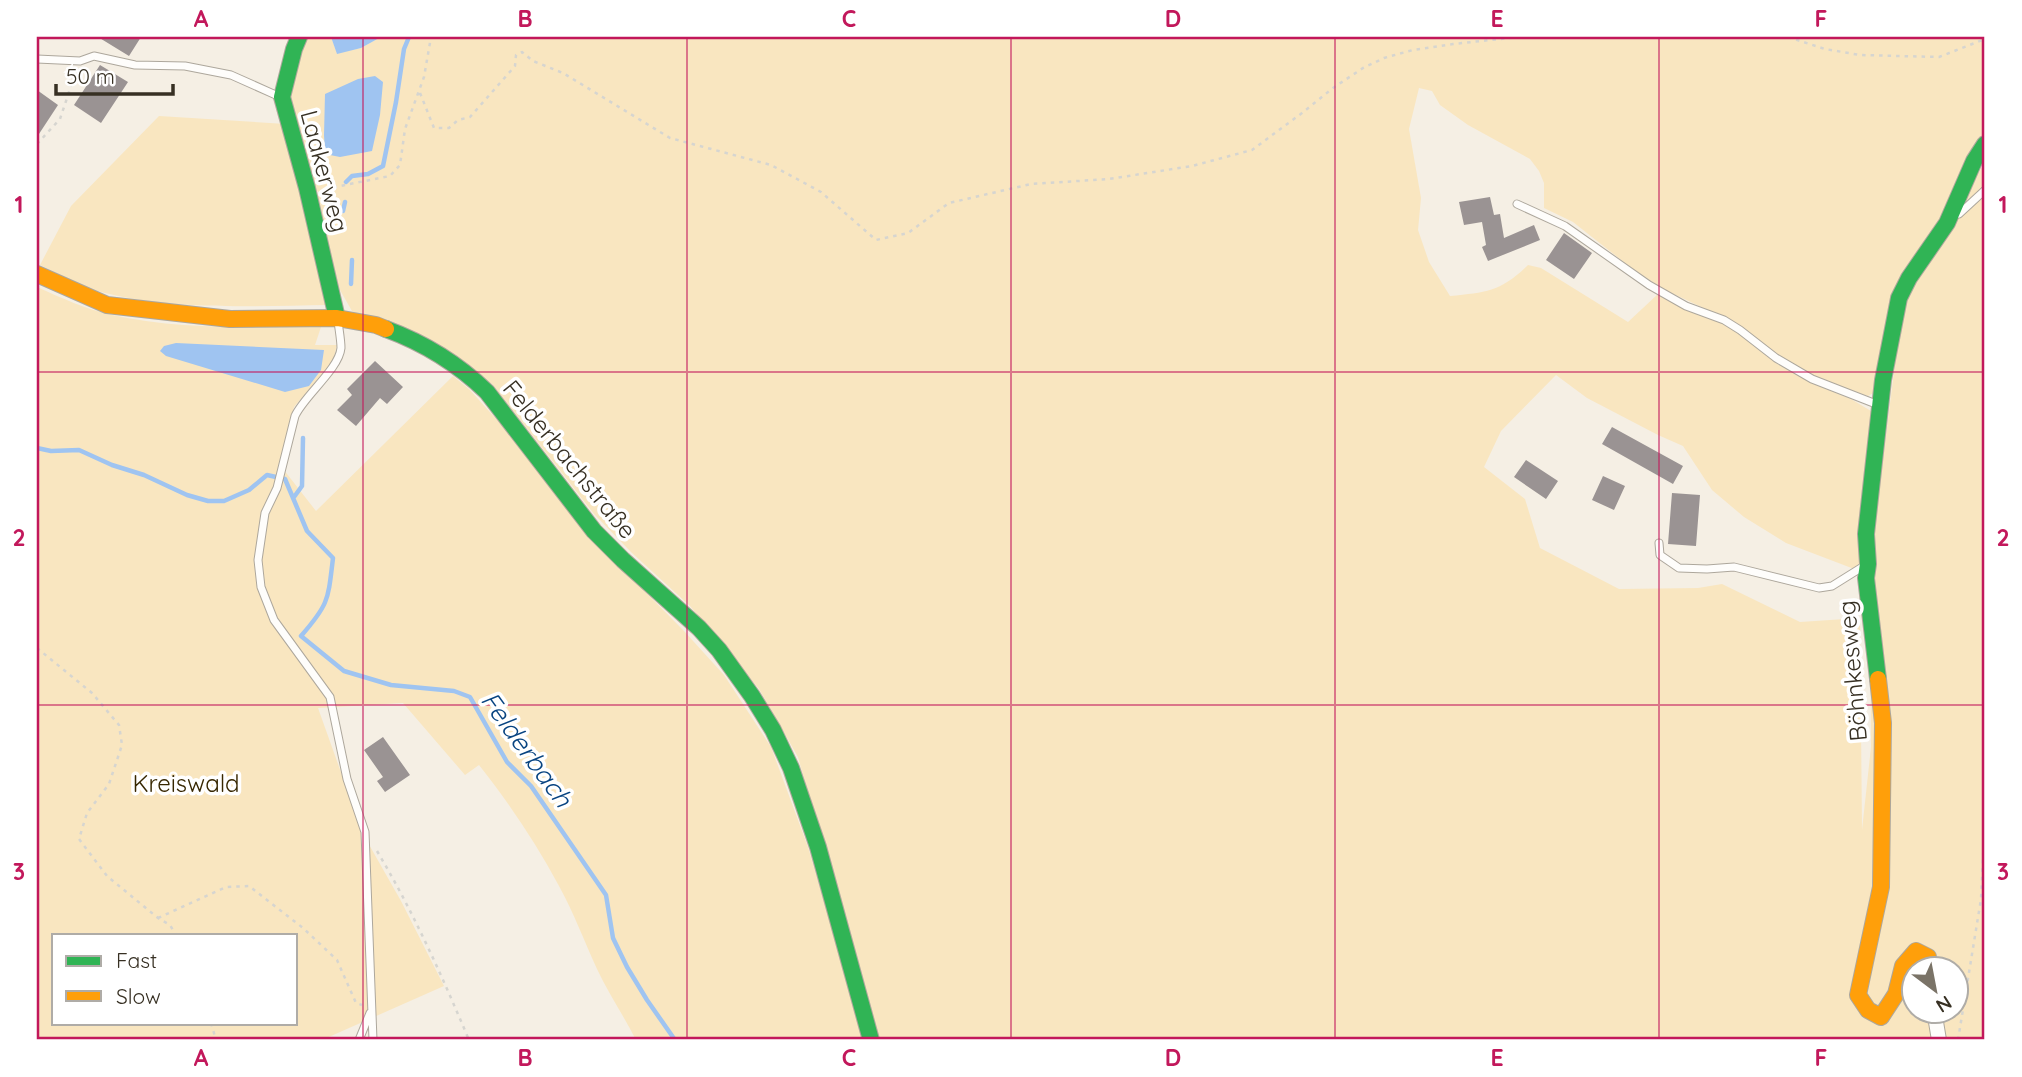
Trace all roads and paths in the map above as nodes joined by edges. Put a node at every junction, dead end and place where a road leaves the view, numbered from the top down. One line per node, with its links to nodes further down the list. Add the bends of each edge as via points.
1 (299, 37): 9 (street, Laakerweg)
2 (431, 37): 8 (path)
3 (1519, 37): 8 (path, via 1384,58 1333,88 1252,150 1192,166 1109,179 1031,184 948,203 908,233 876,240 821,192 771,165 670,138 522,52 470,117 449,128 434,128)
4 (1788, 37): 5 (path, via 1860,55 1939,57)
5 (1985, 39)
6 (37, 59): 7 (lane)
7 (80, 61): 9 (lane, via 94,56 135,65 186,66 231,75); 10 (path, via 61,119)
8 (419, 93): 13 (path, via 405,129 400,165 390,176)
9 (282, 97): 13 (street, Laakerweg)
10 (37, 144)
11 (1985, 144): 15 (street, Böhnkesweg)
12 (1985, 190): 15 (lane, Böhnkesweg)
13 (308, 193): 17 (street, Laakerweg)
14 (1517, 204): 18 (lane, via 1565,226 1686,306 1724,320 1812,379)
15 (1947, 223): 18 (street, Böhnkesweg, via 1899,298)
16 (37, 274): 17 (street, Felderbachstraße, via 107,305 229,319)
17 (337, 317): 23 (lane, via 341,350 295,416 277,488 265,513 258,559 261,587 274,620 330,697); 31 (street, Felderbachstraße, via 411,338 466,372 487,392 594,531 699,628 734,670 773,730 791,768 818,847)
18 (1880, 405): 20 (street, Böhnkesweg, via 1866,534)
19 (1660, 543): 20 (lane, via 1660,555 1679,568 1734,567 1819,588 1832,586)
20 (1868, 564): 26 (street, Böhnkesweg, via 1883,723 1881,887 1857,995 1868,1010 1881,1017)
21 (37, 648): 24 (path, via 92,694 119,725 121,745 109,784 87,813 79,839 107,876)
22 (1985, 816): 32 (path, via 1981,899)
23 (365, 832): 27 (lane); 30 (path, via 405,900)
24 (158, 918): 25 (path); 27 (path, via 226,887 248,886 337,960 356,1003)
25 (175, 934)
26 (1899, 982)
27 (371, 1009): 28 (lane); 29 (lane)
28 (359, 1040)
29 (373, 1040)
30 (469, 1040)
31 (871, 1040)
32 (1958, 1040)

